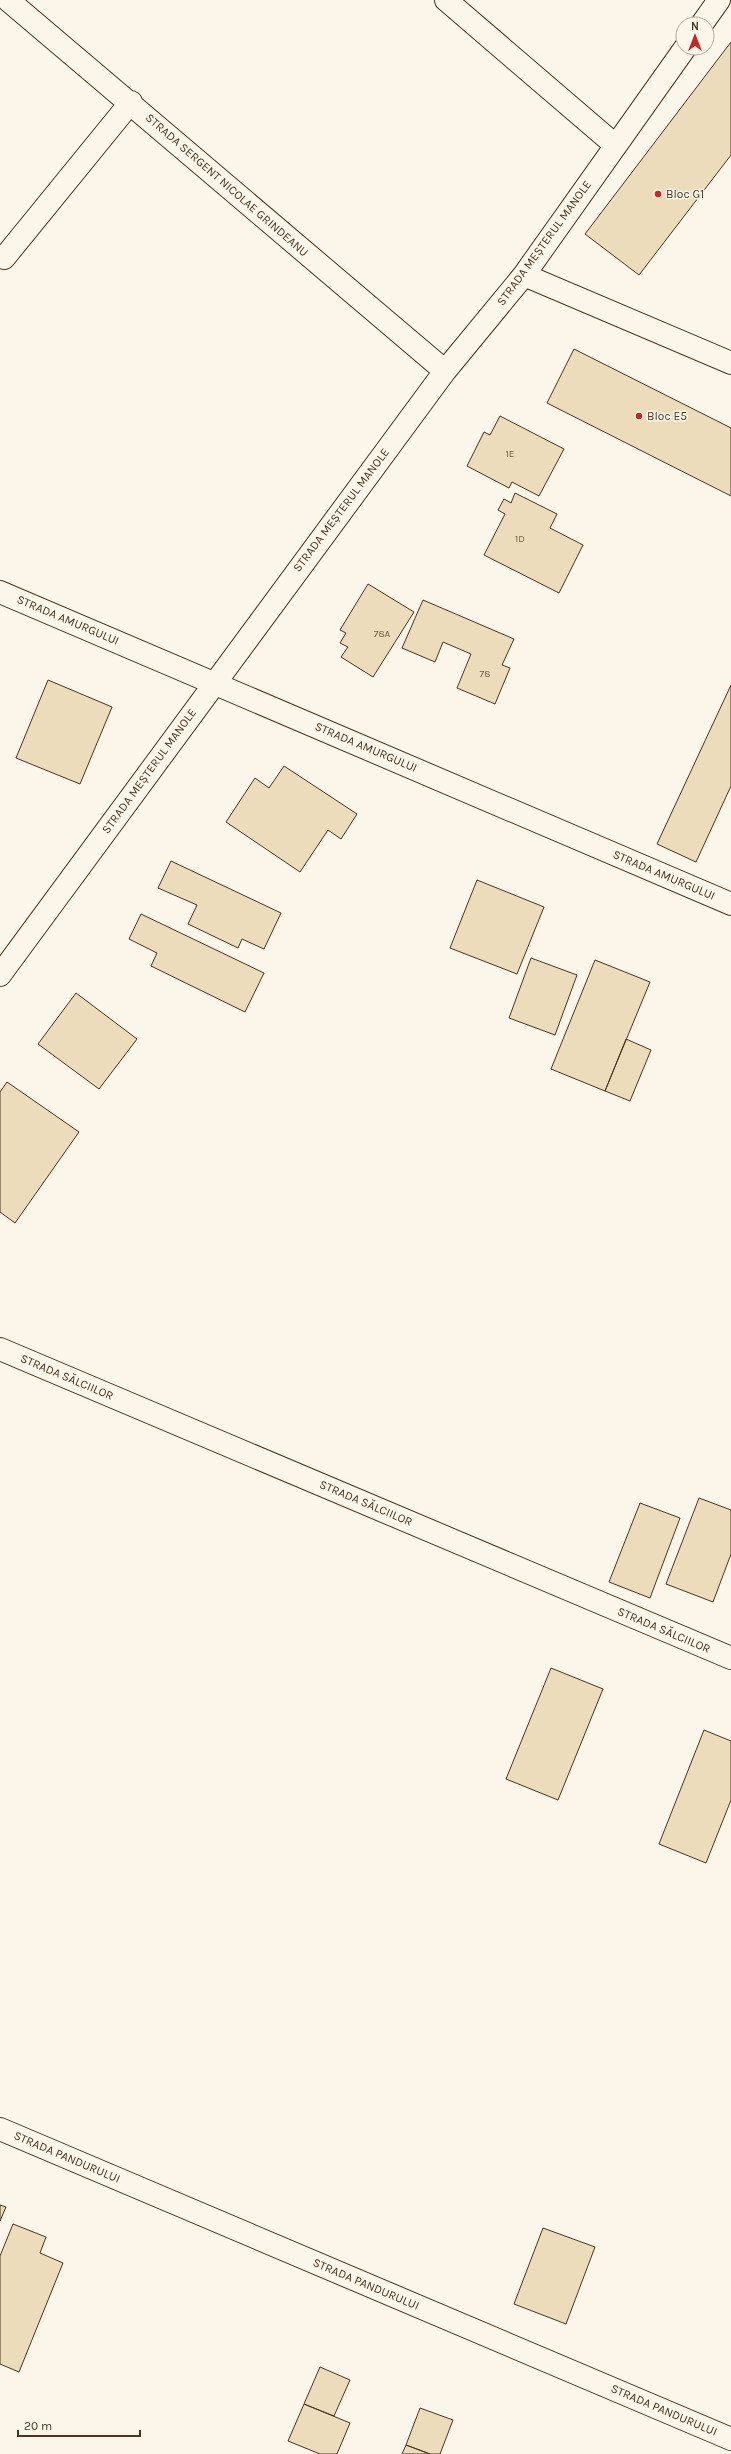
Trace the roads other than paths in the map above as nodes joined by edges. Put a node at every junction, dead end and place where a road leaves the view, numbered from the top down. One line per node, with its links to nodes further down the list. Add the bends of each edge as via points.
1 (8, 0): 6 (street, STRADA SERGENT NICOLAE GRINDEANU)
2 (446, 0): 7 (street)
3 (719, 0): 4 (street)
4 (708, 16)
5 (678, 56): 7 (street, STRADA MEȘTERUL MANOLE)
6 (131, 102): 8 (street); 11 (street, STRADA SERGENT NICOLAE GRINDEANU)
7 (615, 145): 9 (street, STRADA MEȘTERUL MANOLE)
8 (4, 258)
9 (524, 275): 10 (street); 11 (street, STRADA MEȘTERUL MANOLE)
10 (731, 363)
11 (445, 371): 13 (street, STRADA MEȘTERUL MANOLE)
12 (0, 592): 13 (street, STRADA AMURGULUI)
13 (214, 682): 14 (street, STRADA AMURGULUI); 15 (street, STRADA MEȘTERUL MANOLE)
14 (731, 904)
15 (0, 975)
16 (0, 1348): 17 (street, STRADA SĂLCIILOR)
17 (731, 1658)
18 (0, 2129): 19 (street, STRADA PANDURULUI)
19 (731, 2439)

